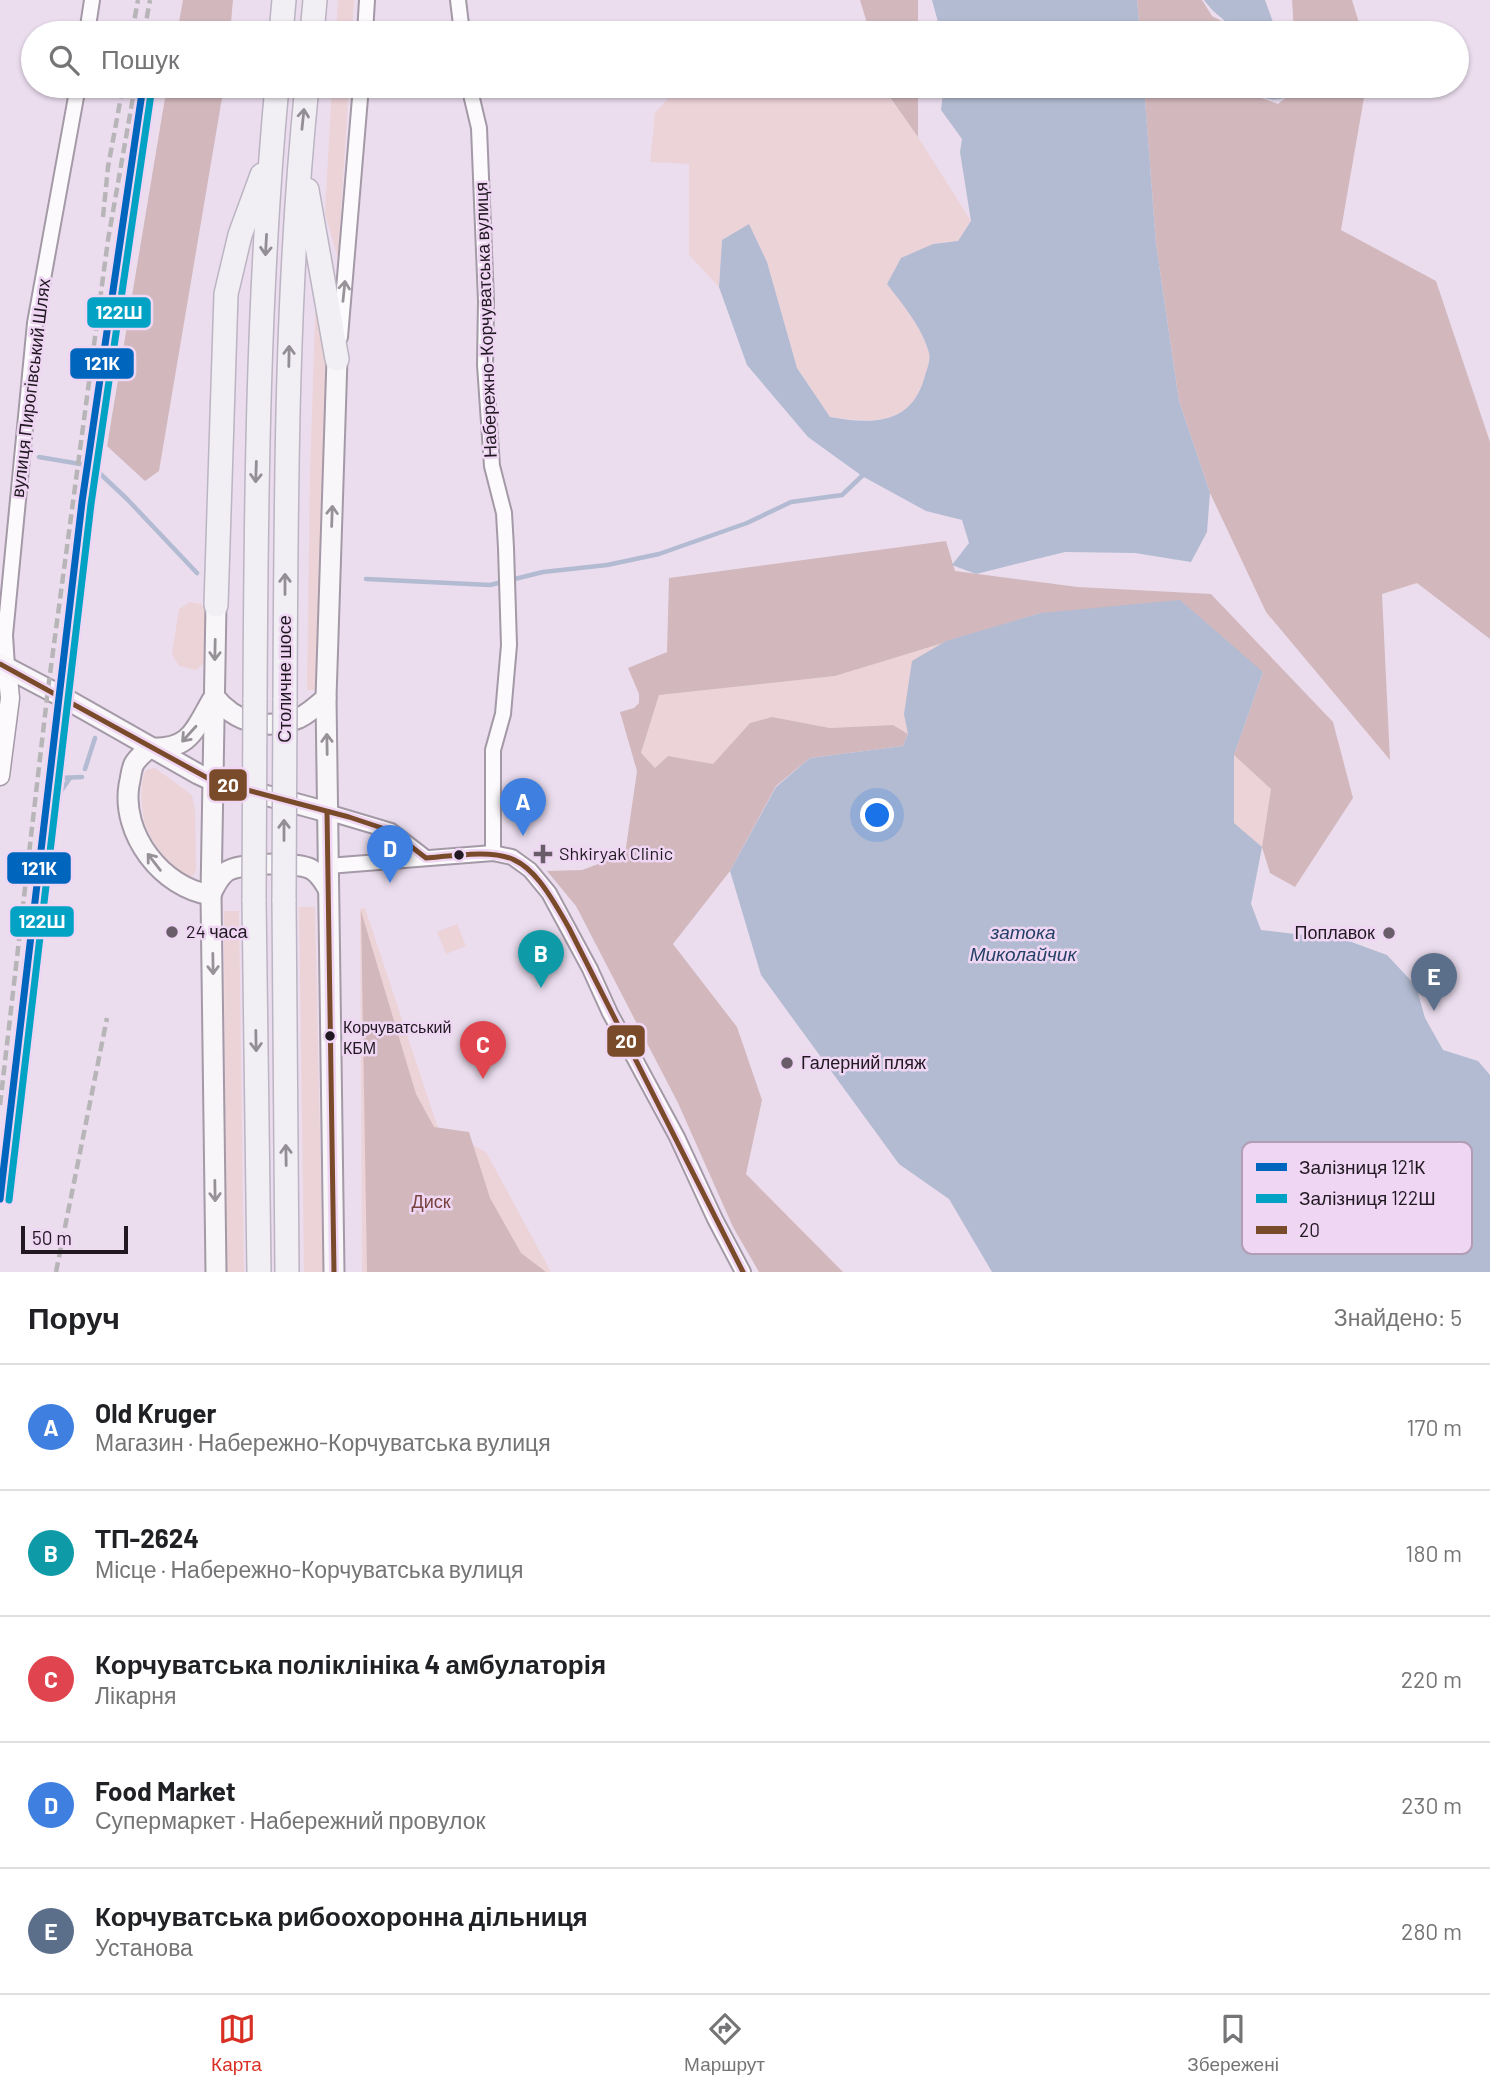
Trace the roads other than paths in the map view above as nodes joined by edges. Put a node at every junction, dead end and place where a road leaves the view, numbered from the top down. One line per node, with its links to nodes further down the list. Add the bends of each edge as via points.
1 (92, 0): 6 (street)
2 (284, 0): 7 (highway)
3 (315, 0): 8 (highway)
4 (367, 0): 9 (street)
5 (458, 0): 10 (street)
6 (89, 21)
7 (282, 21)
8 (313, 21)
9 (366, 21)
10 (461, 21)
11 (76, 98): 20 (street, вулиця Пирогівський Шлях, via 35,323)
12 (276, 98): 16 (highway, Столичне шосе)
13 (306, 98): 17 (highway, Столичне шосе, one-way to 13)
14 (360, 98): 18 (street, one-way to 14)
15 (472, 98): 27 (street, Набережно-Корчуватська вулиця, via 479,128 485,365 492,466 504,513 509,645 503,714 493,750)
16 (271, 152): 19 (highway, via 240,235 226,294); 33 (highway, Столичне шосе, one-way to 33, bridge, via 256,481 254,899)
17 (300, 153): 18 (highway); 34 (highway, Столичне шосе, one-way to 17, bridge, via 286,482 290,304)
18 (337, 359): 22 (main road, one-way to 18)
19 (216, 605): 21 (main road, one-way to 21)
20 (3, 666): 23 (main road); 24 (street, вулиця Пирогівський Шлях, via 10,698)
21 (214, 696): 22 (main road, via 225,711 262,724 300,717); 23 (main road, one-way to 23, via 190,738 167,749); 25 (main road)
22 (326, 698): 26 (main road, one-way to 22)
23 (149, 748): 25 (main road); 31 (main road, one-way to 23, via 196,893 164,874 138,837 128,794 132,767)
24 (0, 776)
25 (213, 781): 26 (main road); 31 (main road)
26 (327, 812): 28 (street, via 391,831); 29 (main road)
27 (493, 853): 28 (street); 36 (street, via 512,857 549,893)
28 (426, 858): 29 (street)
29 (328, 866): 30 (main road)
30 (328, 890): 31 (main road, via 310,868 241,865 227,871); 35 (main road)
31 (211, 895): 32 (main road, one-way to 32)
32 (216, 1272)
33 (259, 1272)
34 (287, 1272)
35 (334, 1272)
36 (743, 1272)

